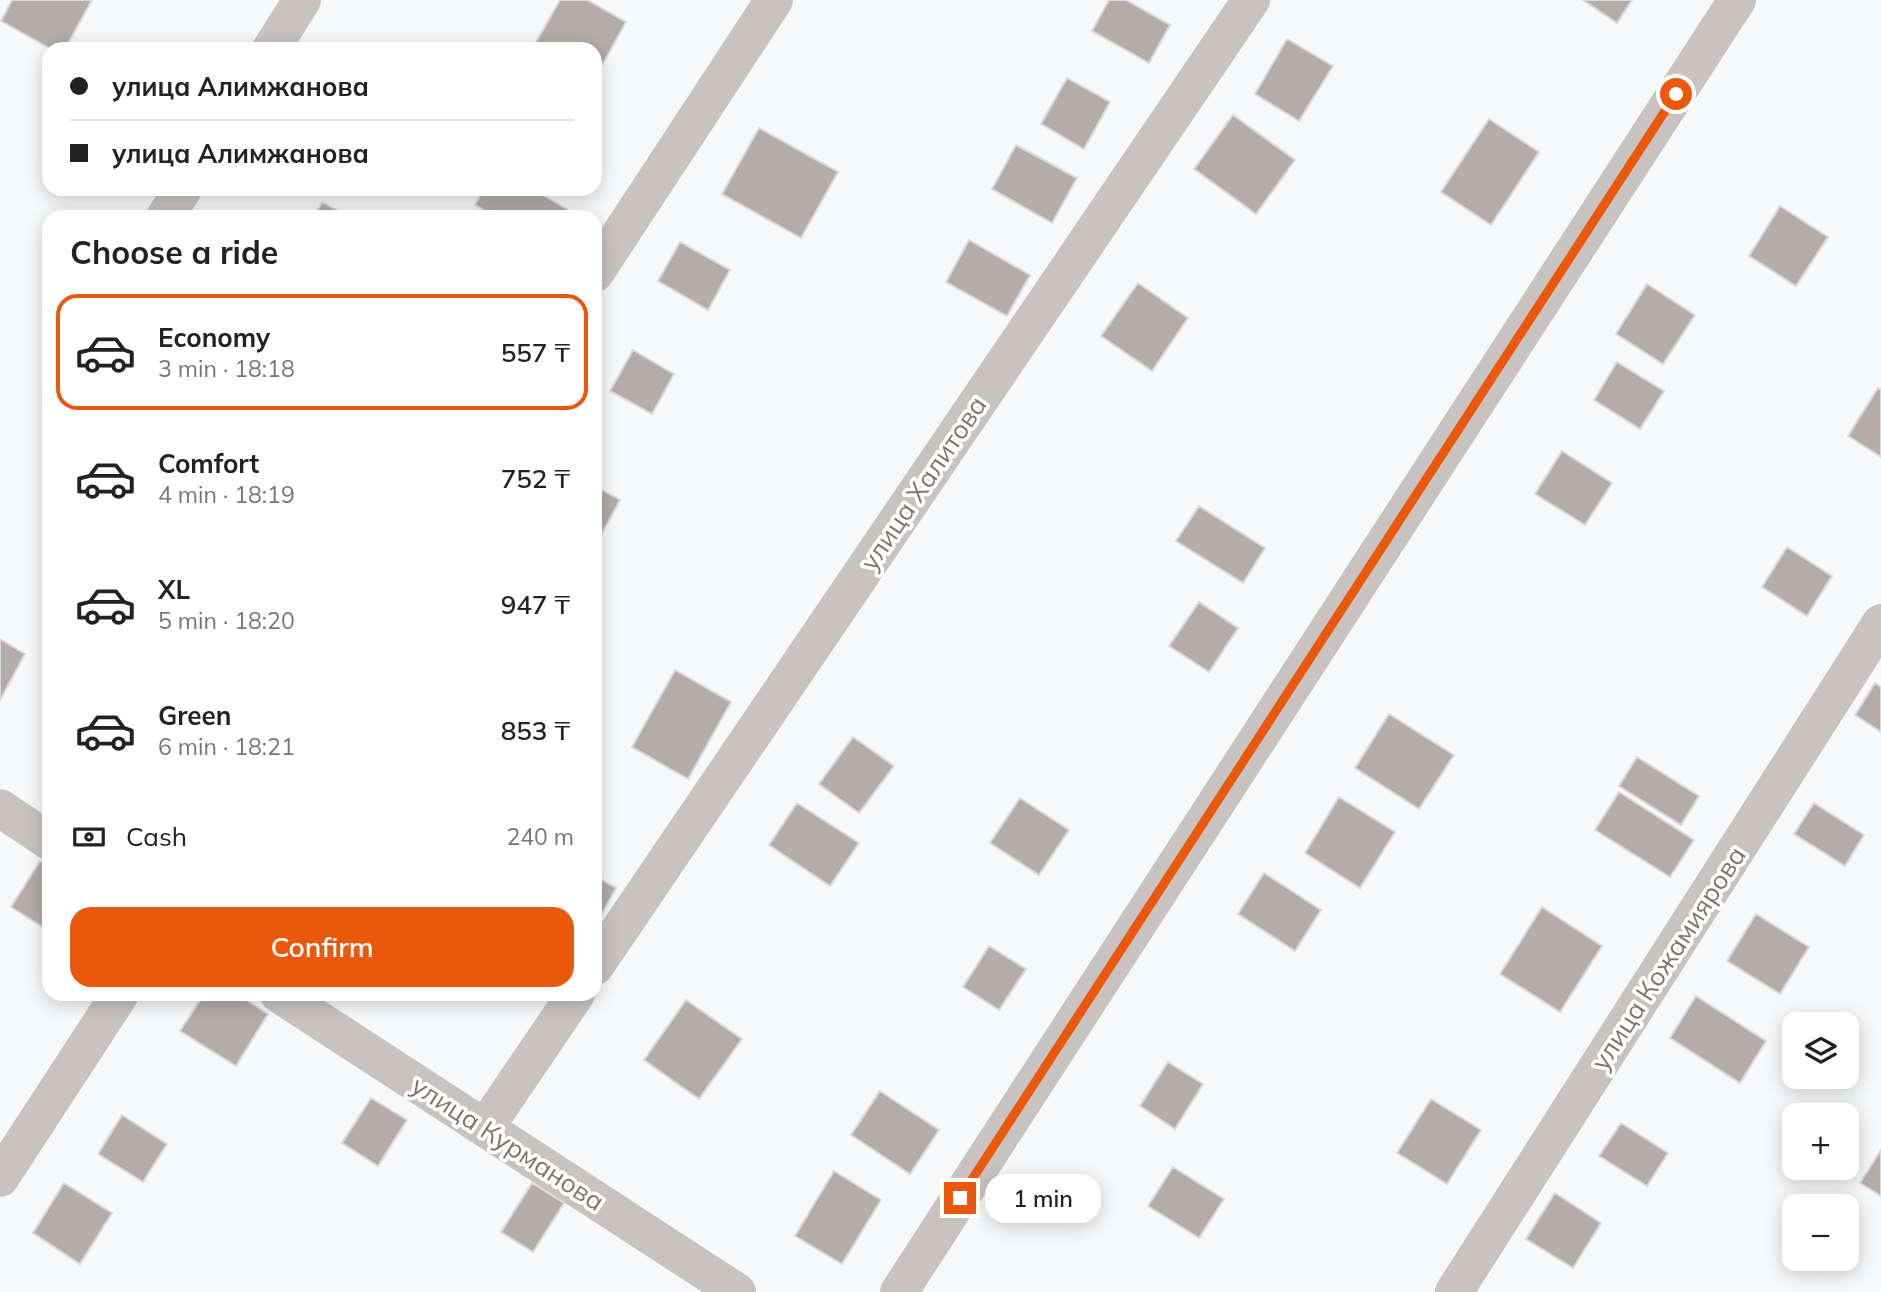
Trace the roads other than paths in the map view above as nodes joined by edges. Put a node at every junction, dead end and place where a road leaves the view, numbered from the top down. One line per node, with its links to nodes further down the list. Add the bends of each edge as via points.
1 (302, 0): 5 (street)
2 (775, 0): 6 (street)
3 (1251, 0): 10 (street, улица Халитова)
4 (1737, 0): 17 (street)
5 (275, 42)
6 (602, 261)
7 (1881, 623): 18 (street, улица Кожамиярова)
8 (0, 808): 9 (street)
9 (42, 836)
10 (602, 956)
11 (115, 1001): 15 (street)
12 (290, 1001): 14 (street, улица Курманова)
13 (571, 1001): 14 (street)
14 (485, 1128): 16 (street, улица Курманова)
15 (0, 1178)
16 (737, 1292)
17 (899, 1292)
18 (1454, 1292)

